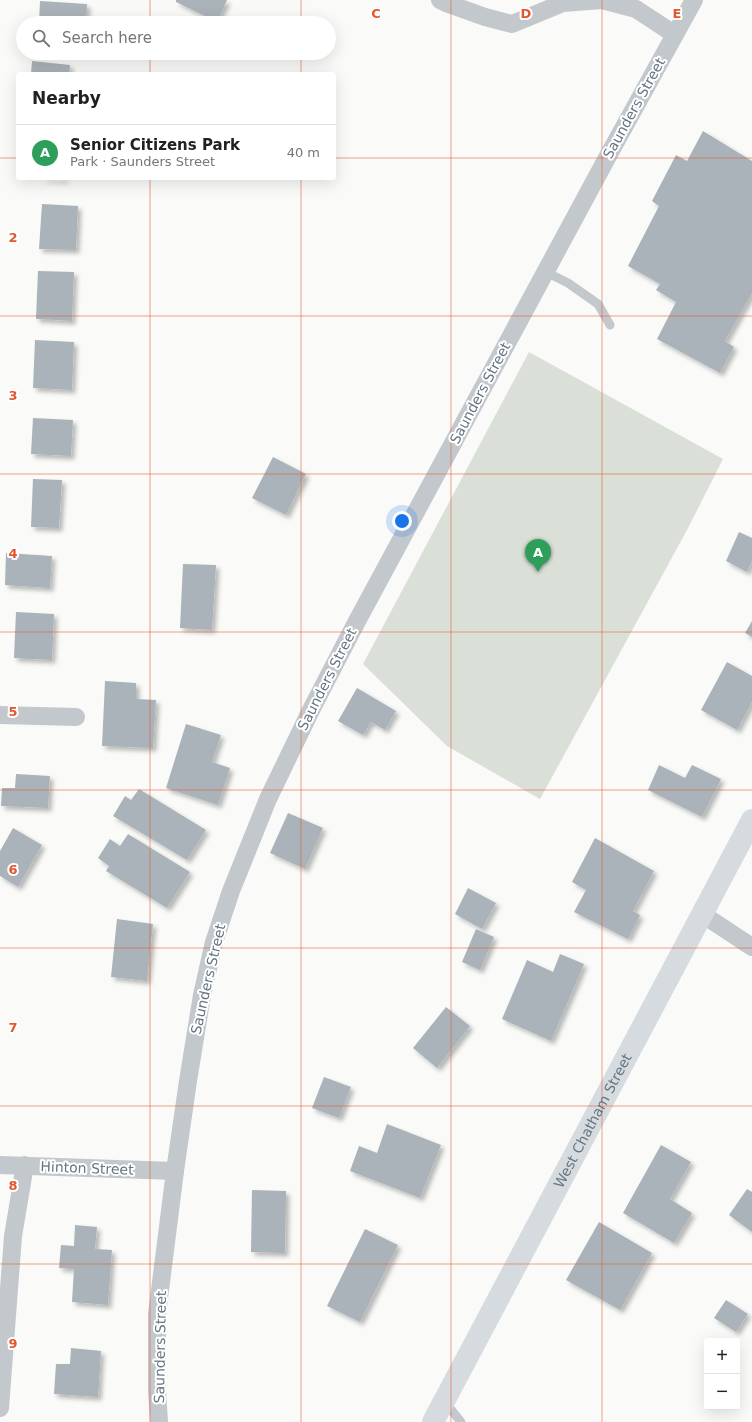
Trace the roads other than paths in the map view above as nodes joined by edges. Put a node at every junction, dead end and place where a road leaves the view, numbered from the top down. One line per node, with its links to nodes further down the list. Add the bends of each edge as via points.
1 (440, 0): 3 (street, via 512,24 563,3 602,0 636,10)
2 (694, 0): 3 (street, Saunders Street)
3 (674, 34): 4 (street, Saunders Street)
4 (546, 272): 5 (lane, via 598,304); 13 (street, Saunders Street, via 360,616 268,799 231,891 214,942 202,995)
5 (610, 324)
6 (0, 715): 7 (street)
7 (76, 717)
8 (752, 820): 9 (street, West Chatham Street)
9 (702, 914): 10 (street); 14 (street, West Chatham Street)
10 (752, 947)
11 (0, 1165): 12 (street, Hinton Street)
12 (26, 1165): 13 (street, Hinton Street); 15 (street, via 13,1236)
13 (175, 1171): 16 (street, Saunders Street, via 158,1314)
14 (444, 1401): 17 (street, West Chatham Street); 18 (lane)
15 (0, 1408)
16 (159, 1422)
17 (433, 1422)
18 (461, 1422)

